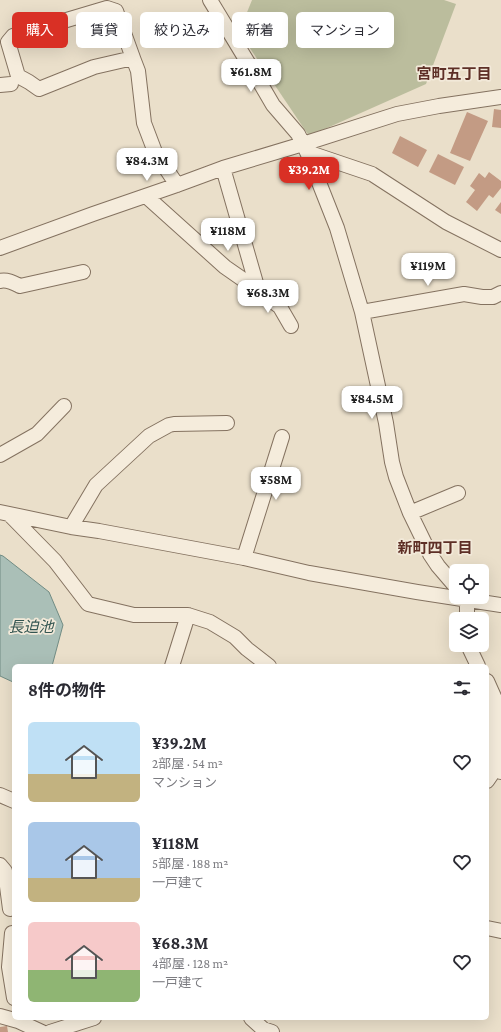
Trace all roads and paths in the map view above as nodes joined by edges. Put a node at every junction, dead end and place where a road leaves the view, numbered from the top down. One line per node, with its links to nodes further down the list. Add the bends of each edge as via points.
1 (210, 0): 4 (street, via 272,105 298,134)
2 (133, 58): 6 (street, via 116,11 108,8 13,36 8,42 18,76 40,89 94,67 133,58 138,71 144,123 155,152)
3 (501, 97): 4 (street, via 397,114)
4 (305, 148): 5 (street); 9 (street, via 372,174 446,222); 14 (street, via 337,228)
5 (222, 168): 6 (street); 12 (street)
6 (177, 185): 7 (street)
7 (146, 196): 8 (street); 12 (street, via 225,267)
8 (0, 248)
9 (501, 250)
10 (83, 272): 11 (street, via 20,286 13,282)
11 (0, 281)
12 (258, 290): 15 (street, via 280,307)
13 (501, 293): 14 (street, via 493,297 464,294)
14 (362, 312): 21 (street, via 392,462)
15 (291, 326)
16 (64, 406): 19 (street, via 37,434)
17 (227, 423): 23 (street, via 174,424 149,436 96,485)
18 (282, 437): 24 (street)
19 (0, 455)
20 (458, 493): 21 (street)
21 (410, 512): 25 (street, via 430,554)
22 (5, 513): 23 (street); 29 (street, via 55,561 88,604 134,615)
23 (71, 527): 24 (street)
24 (244, 558): 26 (street, via 309,573)
25 (449, 579)
26 (449, 595)
27 (489, 603): 28 (street)
28 (501, 605)
29 (188, 615): 31 (street); 32 (street, via 210,622 235,637)
30 (471, 652): 33 (street)
31 (173, 664)
32 (265, 664)
33 (477, 664)
34 (489, 685): 35 (street, via 495,699)
35 (496, 768): 36 (street)
36 (489, 778)
37 (0, 795): 38 (street)
38 (12, 800)
39 (0, 865): 40 (street, via 5,870)
40 (10, 909)
41 (489, 928): 42 (street)
42 (501, 931)
43 (12, 933): 44 (street)
44 (12, 951): 45 (street, via 9,967)
45 (12, 986)
46 (0, 1016): 47 (street)
47 (12, 1019)
48 (18, 1020): 51 (street)
49 (88, 1020): 52 (street)
50 (253, 1020): 53 (street, via 263,1029)
51 (42, 1032)
52 (50, 1032)
53 (272, 1032)

